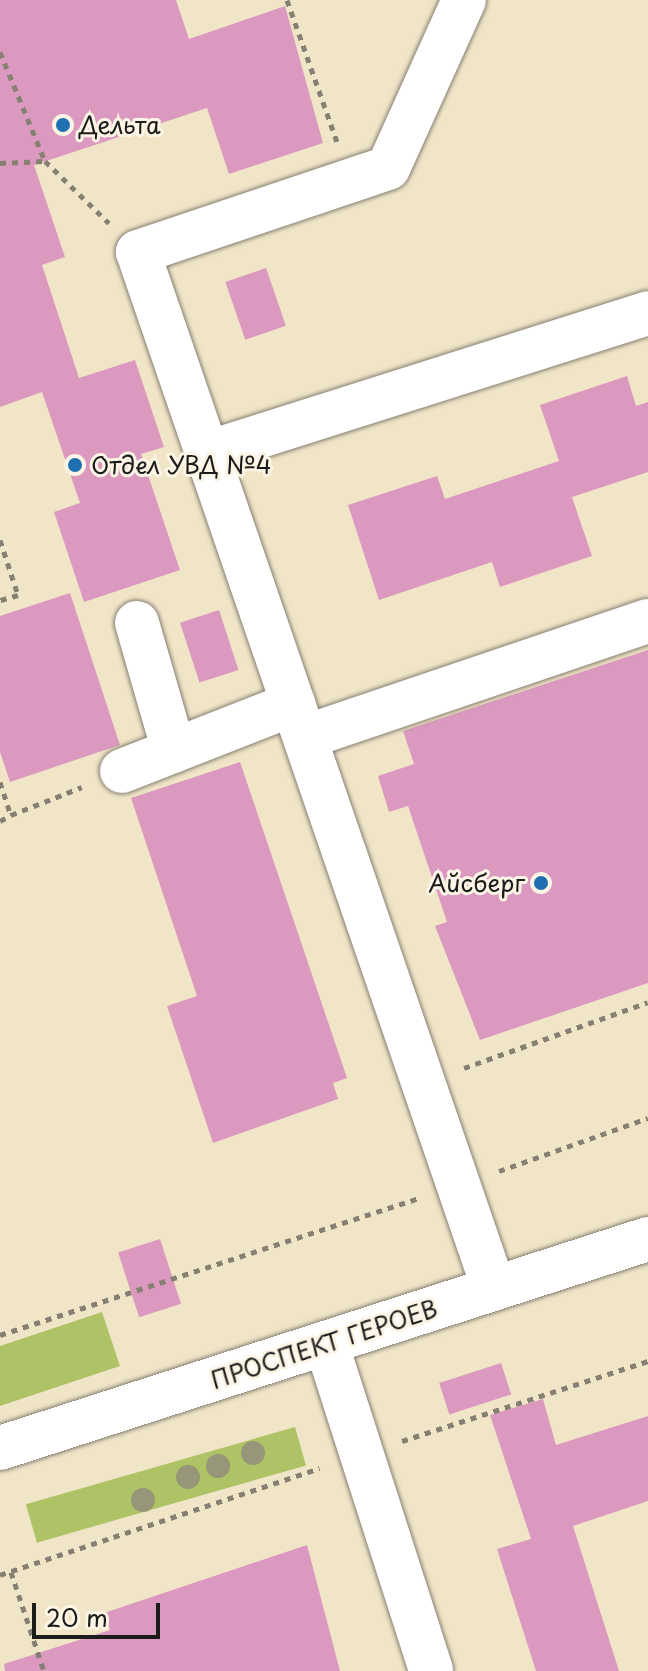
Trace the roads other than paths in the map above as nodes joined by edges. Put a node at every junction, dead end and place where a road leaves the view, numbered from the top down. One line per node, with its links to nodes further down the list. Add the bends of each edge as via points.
1 (464, 0): 3 (street, via 388,168 138,252)
2 (648, 313): 3 (street)
3 (207, 453): 6 (street)
4 (648, 621): 6 (street)
5 (137, 623): 7 (street)
6 (299, 721): 7 (street); 10 (street)
7 (174, 751): 8 (street)
8 (122, 771)
9 (648, 1239): 10 (street, ПРОСПЕКТ ГЕРОЕВ)
10 (494, 1289): 11 (street, ПРОСПЕКТ ГЕРОЕВ)
11 (326, 1343): 12 (street, ПРОСПЕКТ ГЕРОЕВ); 13 (street)
12 (0, 1448)
13 (431, 1671)

